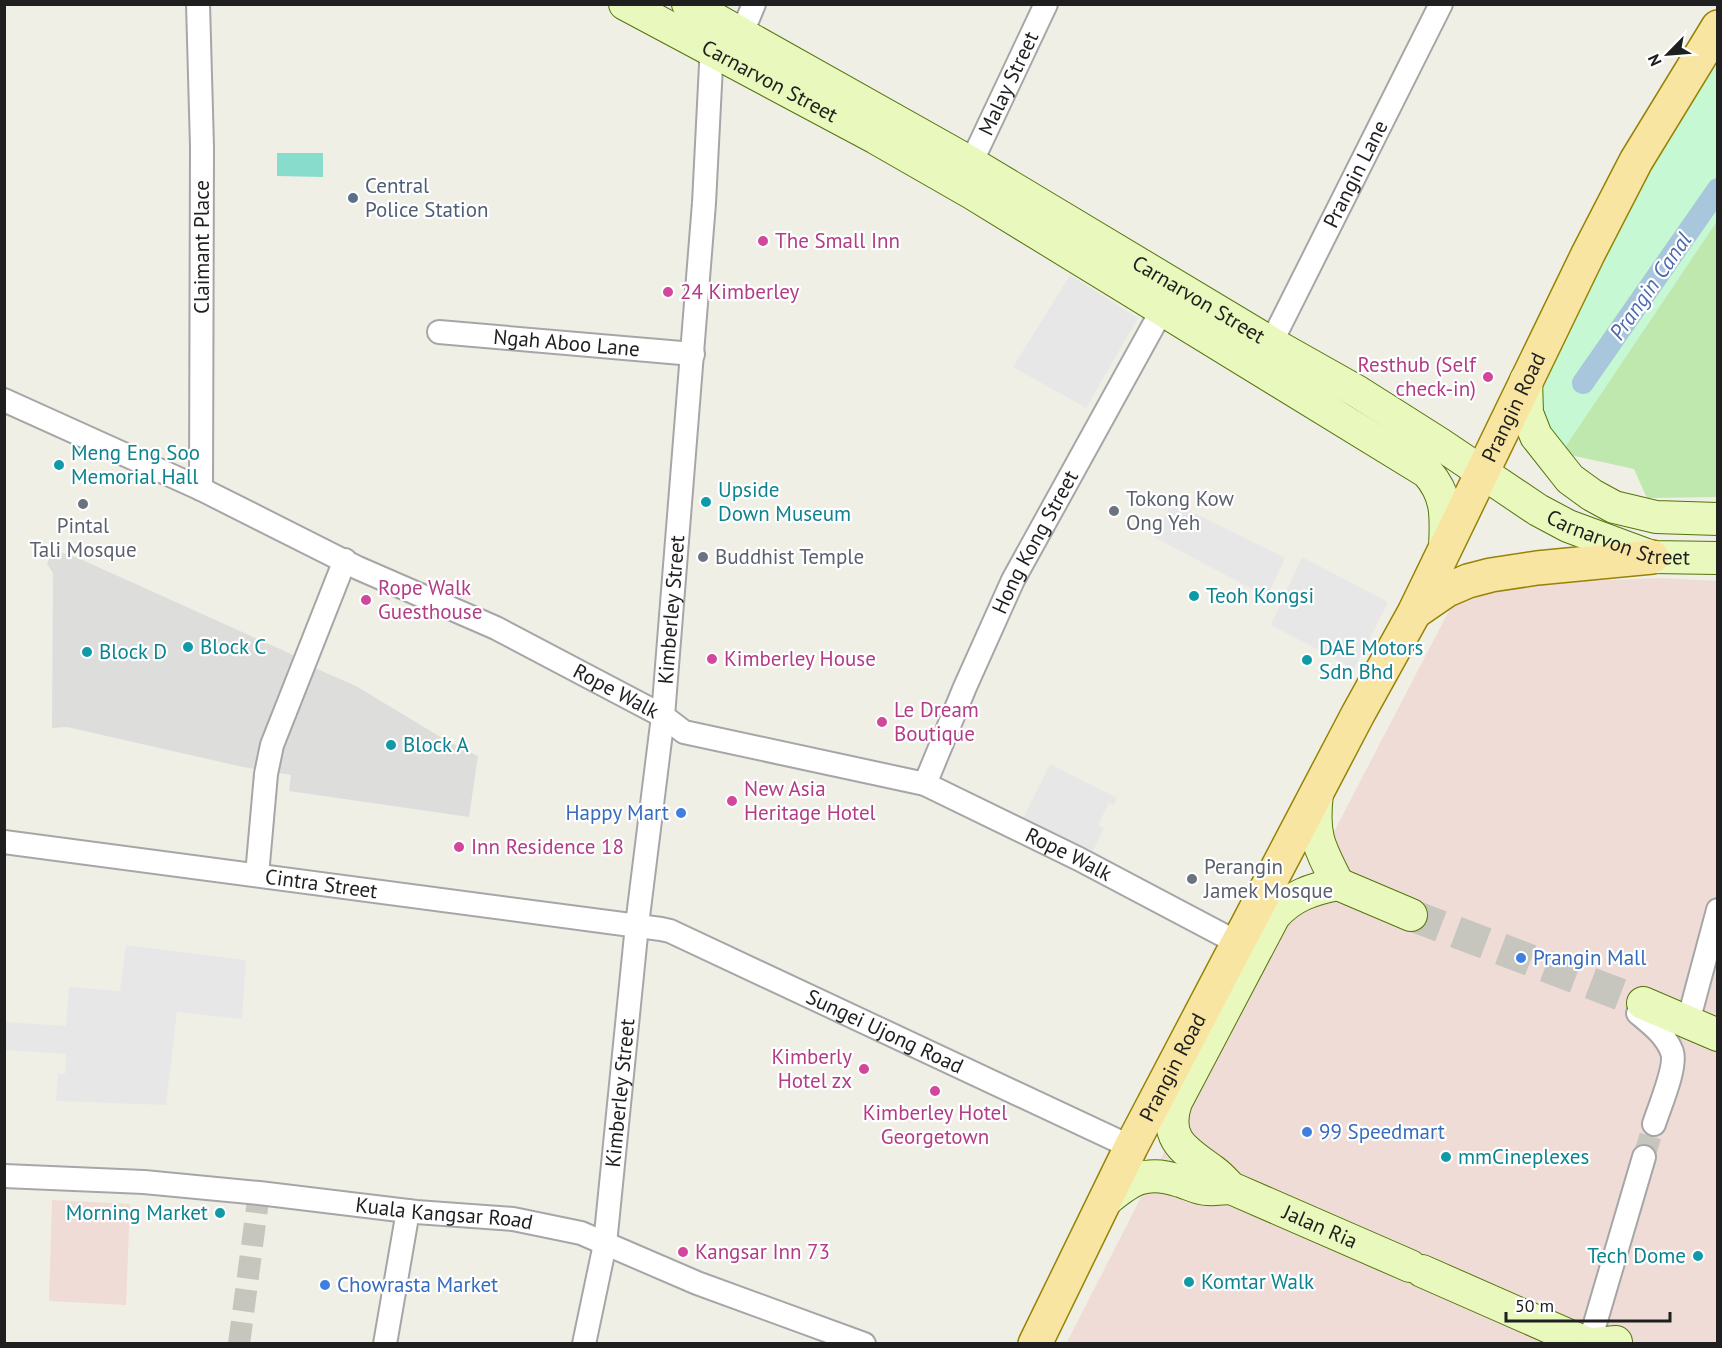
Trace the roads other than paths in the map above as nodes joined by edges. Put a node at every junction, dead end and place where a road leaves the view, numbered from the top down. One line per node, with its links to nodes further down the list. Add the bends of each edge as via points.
1 (198, 4): 18 (street, Claimant Place, via 202,157)
2 (625, 4): 9 (main road, Carnarvon Street)
3 (754, 4): 8 (street)
4 (1046, 4): 10 (street, Malay Street)
5 (1442, 4): 13 (street, Prangin Lane)
6 (699, 10): 8 (main road, Carnarvon Street); 9 (street, Kimberley Street)
7 (1718, 27): 15 (main road, Prangin Road, via 1636,161)
8 (742, 33): 10 (main road, Carnarvon Street)
9 (710, 49): 11 (main road, Carnarvon Street, via 963,188); 14 (street, Kimberley Street, via 705,203)
10 (971, 163): 13 (main road, Carnarvon Street)
11 (1162, 310): 20 (main road, Carnarvon Street, via 1427,472 1441,493 1445,508); 26 (street, Hong Kong Street, via 1013,580)
12 (439, 332): 14 (street, Ngah Aboo Lane)
13 (1271, 343): 17 (main road, Carnarvon Street, via 1358,392)
14 (693, 354): 25 (street, Kimberley Street)
15 (1526, 380): 17 (main road, Prangin Road); 19 (main road, Carnarvon Street, via 1527,413 1536,436 1570,478 1592,495 1614,507 1656,517)
16 (4, 400): 18 (street, Rope Walk)
17 (1481, 472): 20 (main road, Prangin Road); 21 (main road, Carnarvon Street, via 1568,526)
18 (201, 489): 23 (street, Rope Walk)
19 (1718, 519)
20 (1444, 549): 24 (main road, Prangin Road)
21 (1652, 556): 22 (main road, Carnarvon Street); 24 (main road, via 1491,575 1448,590)
22 (1718, 558)
23 (345, 560): 25 (street, Rope Walk, via 496,628); 29 (street, via 272,745)
24 (1414, 613): 27 (main road, Prangin Road)
25 (663, 716): 26 (street, Rope Walk, via 684,732); 33 (street, Kimberley Street)
26 (925, 784): 34 (street, Rope Walk)
27 (1317, 793): 30 (main road, Prangin Road, via 1317,837); 34 (main road, Prangin Road)
28 (4, 842): 29 (street, Cintra Street)
29 (257, 875): 33 (street, Cintra Street)
30 (1338, 884): 32 (main road); 39 (main road, Prangin Road, via 1313,889 1284,904 1274,916 1176,1102 1172,1125)
31 (1718, 910): 36 (street)
32 (1411, 915)
33 (637, 925): 40 (street, Sungei Ujong Road, via 670,931); 46 (street, Kimberley Street)
34 (1238, 942): 40 (main road, Prangin Road)
35 (1640, 1008): 36 (main road); 38 (street, via 1673,1053)
36 (1688, 1022): 37 (main road)
37 (1718, 1035)
38 (1654, 1124)
39 (1177, 1140): 43 (main road, Jalan Ria)
40 (1131, 1147): 44 (main road, Prangin Road)
41 (1644, 1157): 47 (street)
42 (4, 1176): 45 (street, Kuala Kangsar Road, via 144,1182)
43 (1231, 1188): 44 (main road, Jalan Ria, via 1206,1190 1165,1176 1146,1175 1121,1187); 47 (main road, Jalan Ria)
44 (1104, 1202): 51 (main road, Prangin Road)
45 (408, 1211): 46 (street, Kuala Kangsar Road, via 513,1219 581,1233); 48 (street)
46 (605, 1244): 49 (street, Kimberley Street); 50 (street, Kuala Kangsar Road, via 697,1283)
47 (1597, 1343)
48 (385, 1344)
49 (585, 1344)
50 (864, 1344)
51 (1035, 1344)

